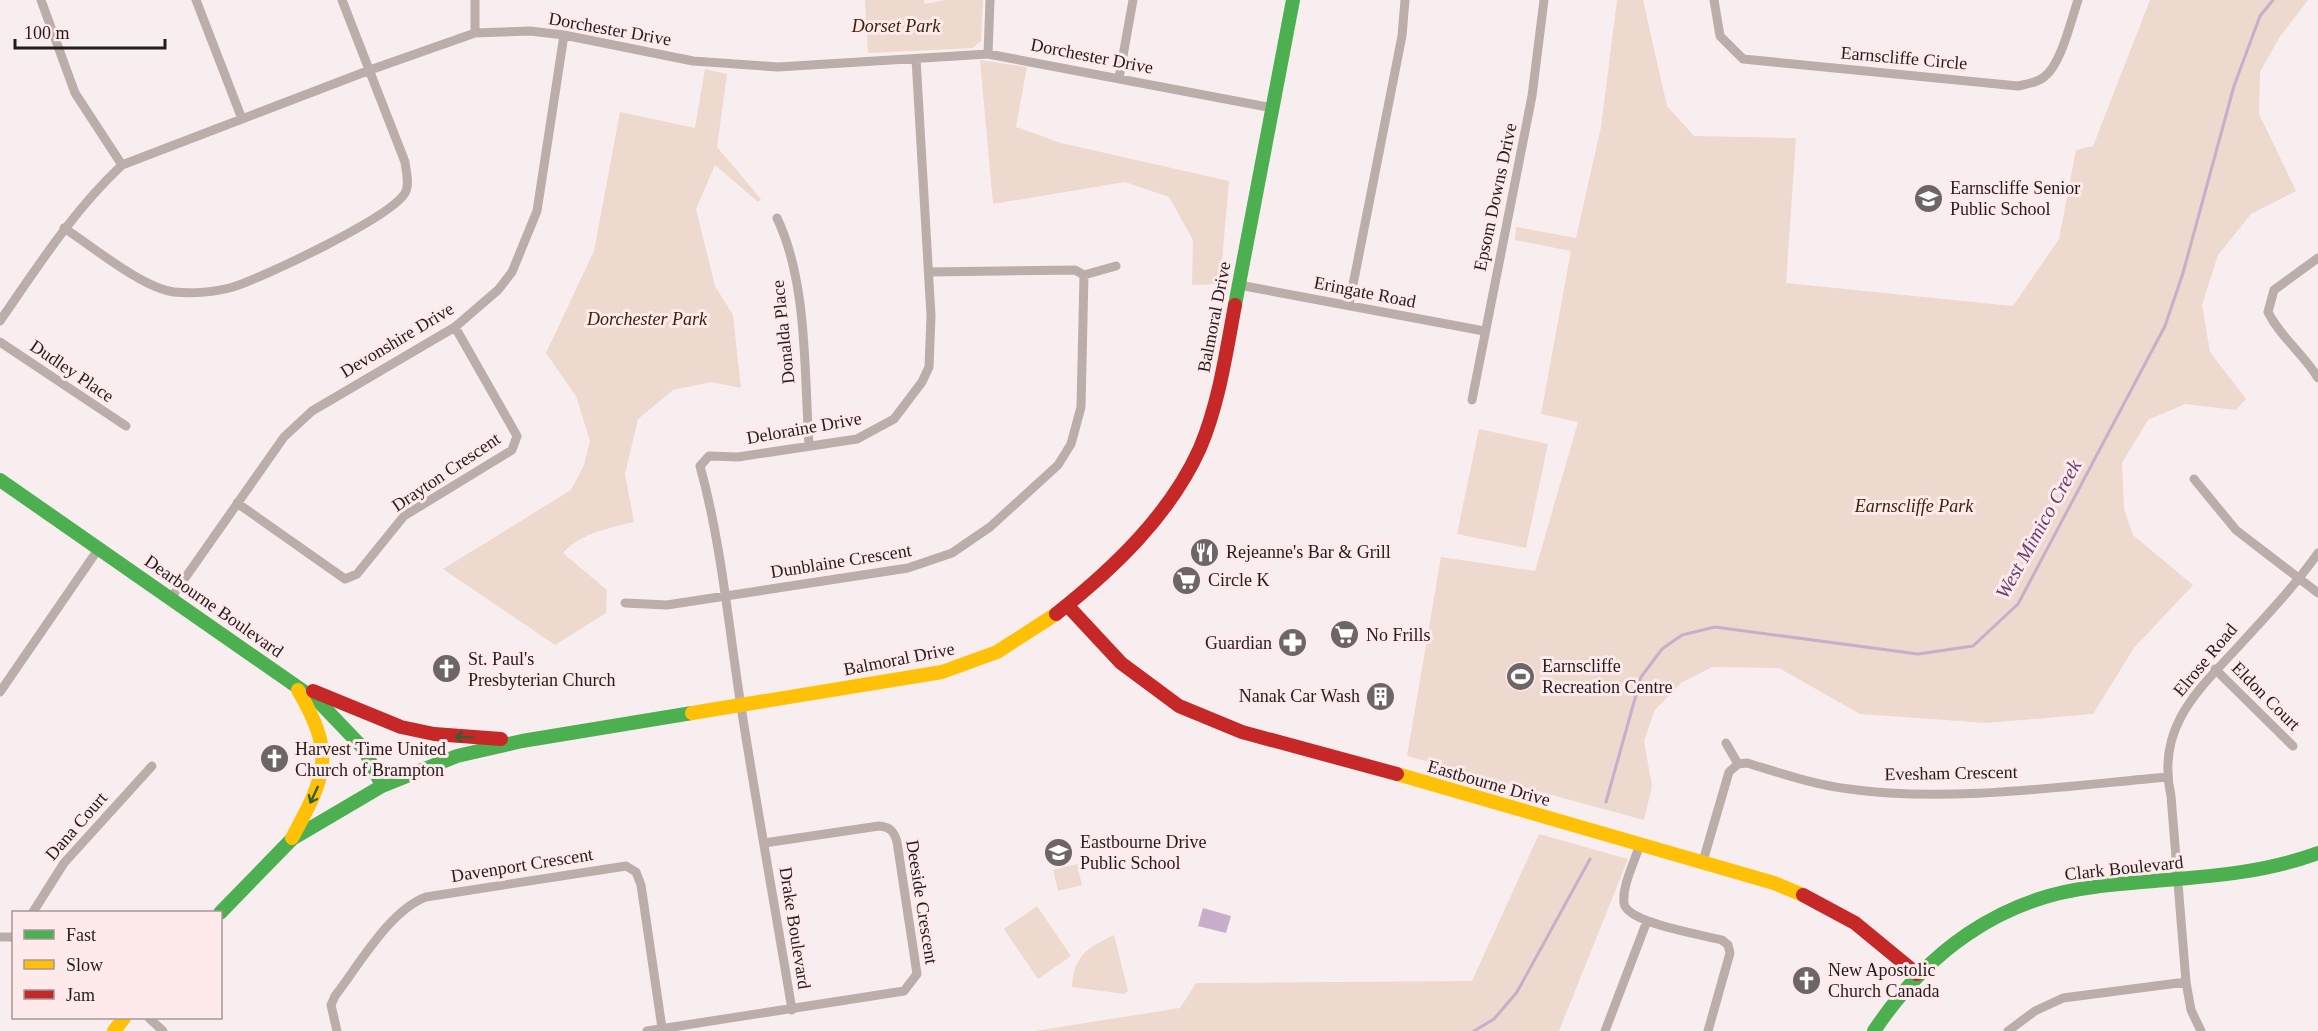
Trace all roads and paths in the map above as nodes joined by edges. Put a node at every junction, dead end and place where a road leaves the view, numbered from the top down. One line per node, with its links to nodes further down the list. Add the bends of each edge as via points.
1 (41, 0): 20 (street, via 75,93)
2 (195, 0): 19 (street)
3 (342, 0): 16 (street)
4 (475, 0): 12 (street)
5 (990, 0): 14 (street)
6 (1133, 0): 17 (street)
7 (1293, 0): 18 (street, Balmoral Drive)
8 (1405, 0): 28 (street, via 1402,36)
9 (1544, 0): 31 (street, Epsom Downs Drive, via 1532,96)
10 (1714, 0): 11 (street, Earnscliffe Circle, via 1720,36 1743,59 2018,86 2045,77 2055,65)
11 (2078, 0)
12 (475, 33): 13 (street, Dorchester Drive, via 530,31); 16 (street, Dorchester Drive)
13 (564, 35): 15 (street, Dorchester Drive, via 720,64 778,67); 30 (street, Devonshire Drive, via 537,211 521,254 498,290)
14 (988, 54): 15 (street, Dorchester Drive); 17 (street, Dorchester Drive)
15 (916, 59): 25 (street, Deloraine Drive)
16 (369, 70): 19 (street, Dorchester Drive); 22 (street, via 405,162 406,192 391,207 305,257 233,287 175,292 152,286)
17 (1119, 78): 18 (street, Dorchester Drive)
18 (1273, 108): 27 (street, Balmoral Drive)
19 (242, 119): 20 (street, Dorchester Drive)
20 (122, 165): 22 (street, Dorchester Drive)
21 (777, 218): 36 (street, Donalda Place, via 789,242 799,306)
22 (64, 228): 29 (street, Dorchester Drive)
23 (2318, 258): 33 (street, via 2274,290 2268,312 2275,327)
24 (1116, 266): 26 (street)
25 (929, 272): 26 (street, via 1075,270); 36 (street, Deloraine Drive, via 928,367 910,400 894,419 875,431 857,439)
26 (1084, 275): 44 (street, Dunblaine Crescent, via 1081,407 1075,431 1058,465 1007,513 969,543 928,562)
27 (1239, 285): 28 (street, Eringate Road); 47 (street, Balmoral Drive, via 1217,394 1195,458 1164,510 1141,537)
28 (1349, 305): 31 (street, Eringate Road)
29 (0, 321)
30 (454, 327): 39 (street, Devonshire Drive, via 312,411 285,437); 39 (street, Drayton Crescent, via 517,436 512,450 404,516 357,574 345,579)
31 (1484, 331): 34 (street, Epsom Downs Drive)
32 (0, 342): 35 (street, Dudley Place)
33 (2318, 378)
34 (1472, 400)
35 (126, 426)
36 (809, 445): 44 (street, Deloraine Drive, via 738,457 710,456 702,462)
37 (2194, 479): 42 (street, via 2236,530)
38 (0, 480): 40 (street, Dearbourne Boulevard)
39 (237, 503): 45 (street, Devonshire Drive)
40 (99, 548): 45 (street, Dearbourne Boulevard); 50 (street)
41 (2318, 553): 42 (street, Elrose Road)
42 (2299, 579): 43 (street); 48 (street, Elrose Road)
43 (2318, 593)
44 (726, 596): 46 (street, Dunblaine Crescent, via 667,605); 53 (street, Deloraine Drive)
45 (171, 598): 51 (street, Dearbourne Boulevard)
46 (625, 603)
47 (1067, 605): 53 (street, Balmoral Drive, via 1015,642 942,672); 63 (street, Eastbourne Drive, via 1142,681 1176,705 1222,726)
48 (2216, 669): 56 (street, Eldon Court); 59 (street, Elrose Road, via 2189,700 2174,730)
49 (0, 673): 50 (street)
50 (9, 679): 52 (street)
51 (294, 683): 54 (street, one-way to 51, via 434,734 401,727); 60 (street, Dearbourne Boulevard, via 354,737); 61 (street, one-way to 61, via 319,725 324,764 316,793)
52 (0, 692)
53 (741, 705): 54 (street, Balmoral Drive); 62 (street, Drake Boulevard)
54 (522, 741): 60 (street, Balmoral Drive, via 457,756)
55 (1726, 743): 57 (street)
56 (2293, 746)
57 (1738, 764): 59 (street, Evesham Crescent, via 1748,763 1849,789 1933,794); 65 (street, via 1729,772)
58 (152, 766): 67 (street, Dana Court, via 64,863)
59 (2167, 777): 66 (street, Elrose Road)
60 (382, 786): 61 (street, Balmoral Drive)
61 (292, 839): 68 (street, Balmoral Drive)
62 (764, 843): 72 (street, Drake Boulevard); 72 (street, Deeside Crescent, via 879,826 888,827 897,842 917,974 913,983 904,991)
63 (1640, 844): 65 (street, Eastbourne Drive); 69 (street, via 1624,906 1630,915)
64 (2318, 853): 66 (street, Clark Boulevard, via 2259,870)
65 (1703, 861): 70 (street, Eastbourne Drive, via 1822,903 1855,923)
66 (2178, 880): 70 (street, Clark Boulevard, via 2090,887 2030,901 1967,932); 71 (street, Elrose Road)
67 (34, 911)
68 (222, 911)
69 (1647, 921): 78 (street); 79 (street, via 1722,940 1728,945 1730,953)
70 (1917, 974): 80 (street, Clark Boulevard, via 1904,986)
71 (2186, 982): 81 (street, via 2062,998); 82 (street, Elrose Road, via 2191,1010)
72 (792, 1010): 74 (street, Drake Boulevard)
73 (151, 1019): 75 (street)
74 (662, 1028): 76 (street, Davenport Crescent, via 641,885 636,872 626,866 412,902 335,996 331,1005); 77 (street, Drake Boulevard)
75 (163, 1031)
76 (337, 1031)
77 (647, 1031)
78 (1605, 1031)
79 (1708, 1031)
80 (1874, 1031)
81 (2008, 1031)
82 (2201, 1031)

